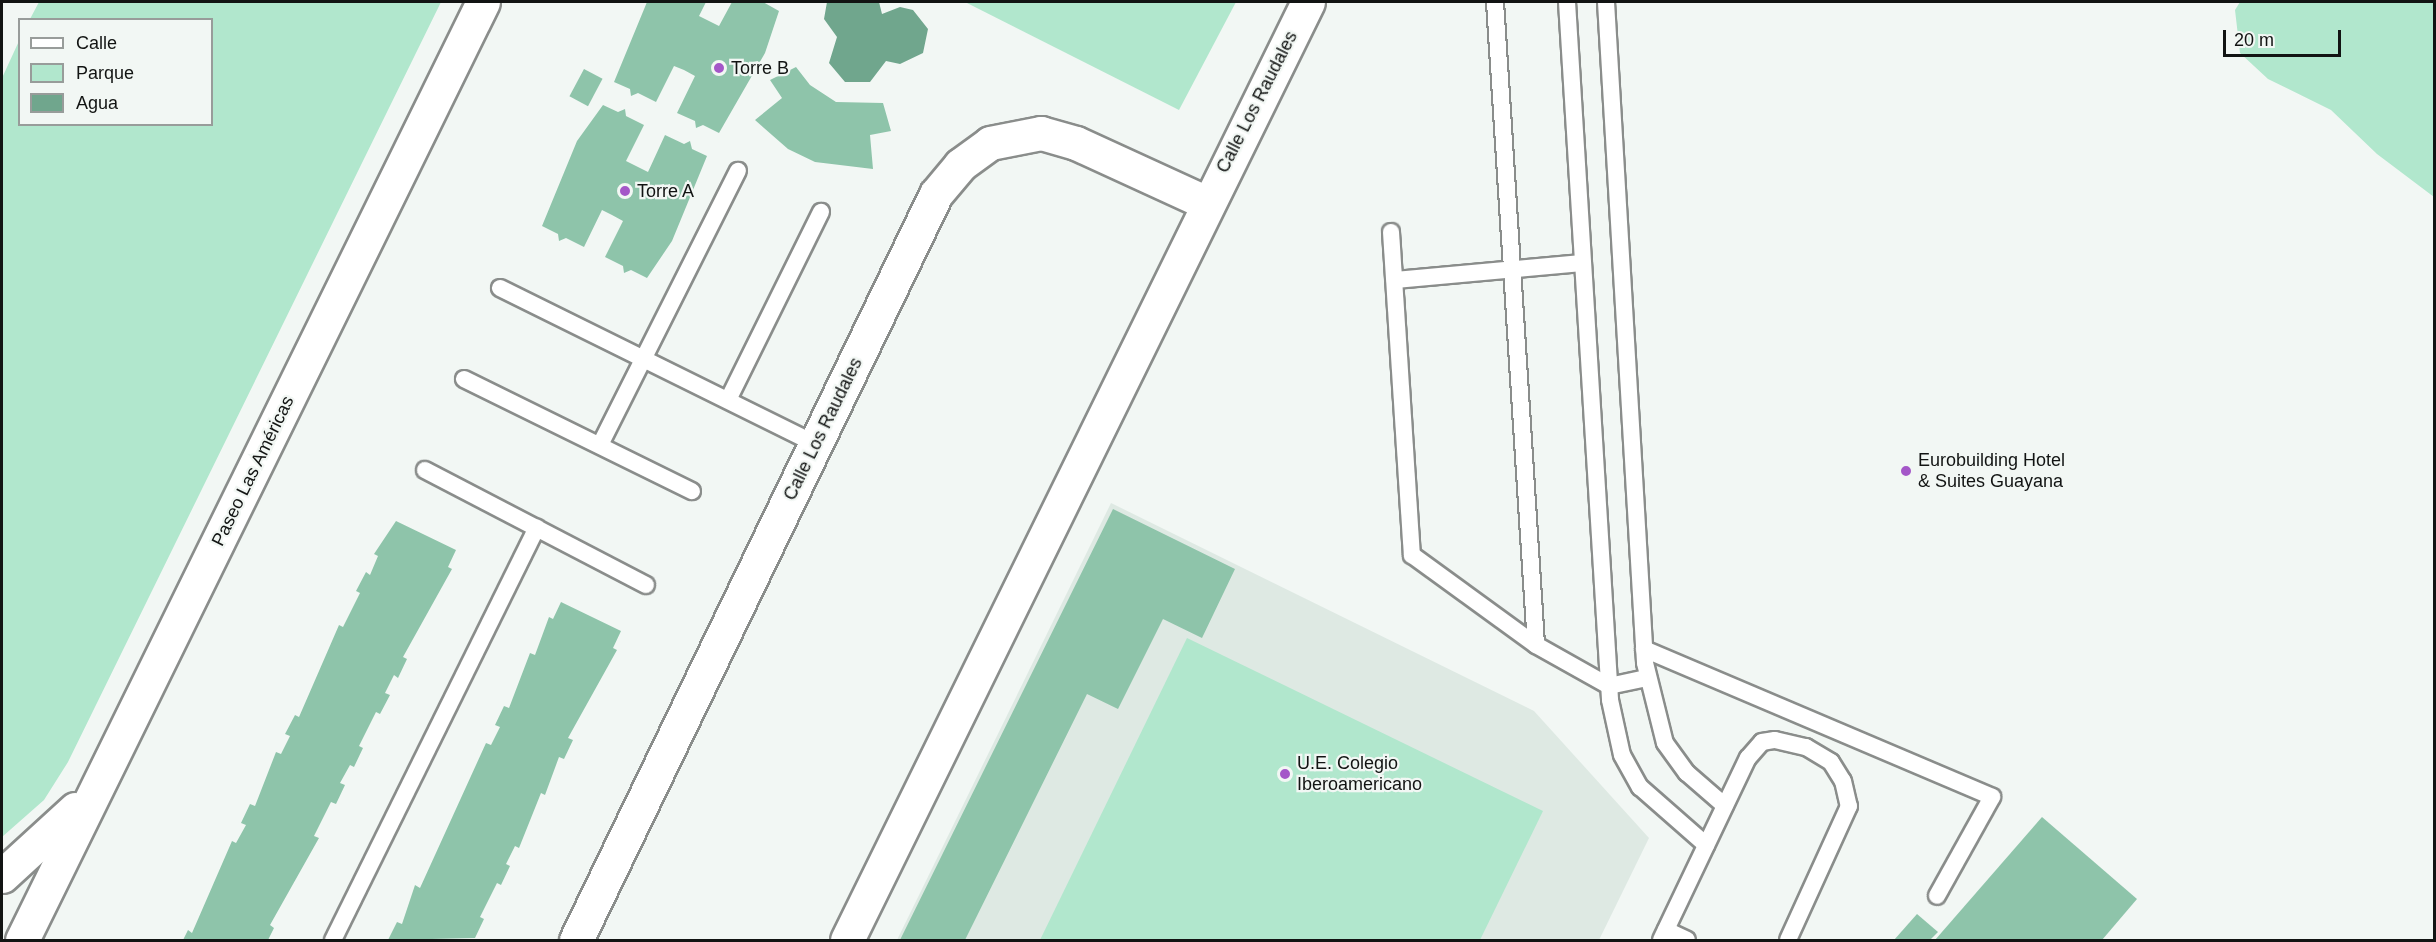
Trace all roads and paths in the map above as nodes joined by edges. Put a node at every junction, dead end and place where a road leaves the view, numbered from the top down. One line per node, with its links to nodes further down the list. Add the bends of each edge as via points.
1 (483, 2): 27 (street, Paseo Las Américas)
2 (1308, 2): 7 (street, Calle Los Raudales)
3 (1495, 2): 11 (lane)
4 (1567, 2): 10 (lane)
5 (1606, 2): 24 (lane)
6 (738, 171): 14 (lane)
7 (1207, 203): 17 (street, Calle Los Raudales, via 1076,142 1041,133 990,143 960,165 936,194); 36 (street, Calle Los Raudales)
8 (821, 212): 16 (lane)
9 (1391, 232): 12 (lane)
10 (1582, 263): 11 (lane); 26 (lane)
11 (1512, 269): 12 (lane); 23 (lane)
12 (1395, 280): 23 (lane, via 1412,555)
13 (500, 288): 14 (lane)
14 (644, 359): 16 (lane); 18 (lane)
15 (464, 379): 18 (lane)
16 (728, 400): 17 (lane)
17 (816, 444): 35 (street, Calle Los Raudales)
18 (600, 445): 20 (lane)
19 (425, 470): 21 (lane)
20 (692, 491)
21 (537, 528): 22 (lane); 34 (lane)
22 (646, 585)
23 (1536, 645): 26 (lane)
24 (1644, 649): 25 (lane); 31 (lane, via 1992,796)
25 (1647, 678): 26 (lane); 28 (lane, via 1665,743 1687,773)
26 (1609, 686): 29 (lane, via 1622,755 1640,787)
27 (105, 772): 30 (street, via 58,830); 33 (street, Paseo Las Américas)
28 (1725, 806): 29 (lane); 38 (lane, via 1748,758 1762,742 1785,741 1818,753 1843,781 1848,814)
29 (1706, 845): 32 (lane)
30 (2, 876)
31 (1937, 896)
32 (1663, 935): 37 (lane)
33 (22, 940)
34 (333, 940)
35 (576, 940)
36 (847, 940)
37 (1687, 940)
38 (1788, 940)

